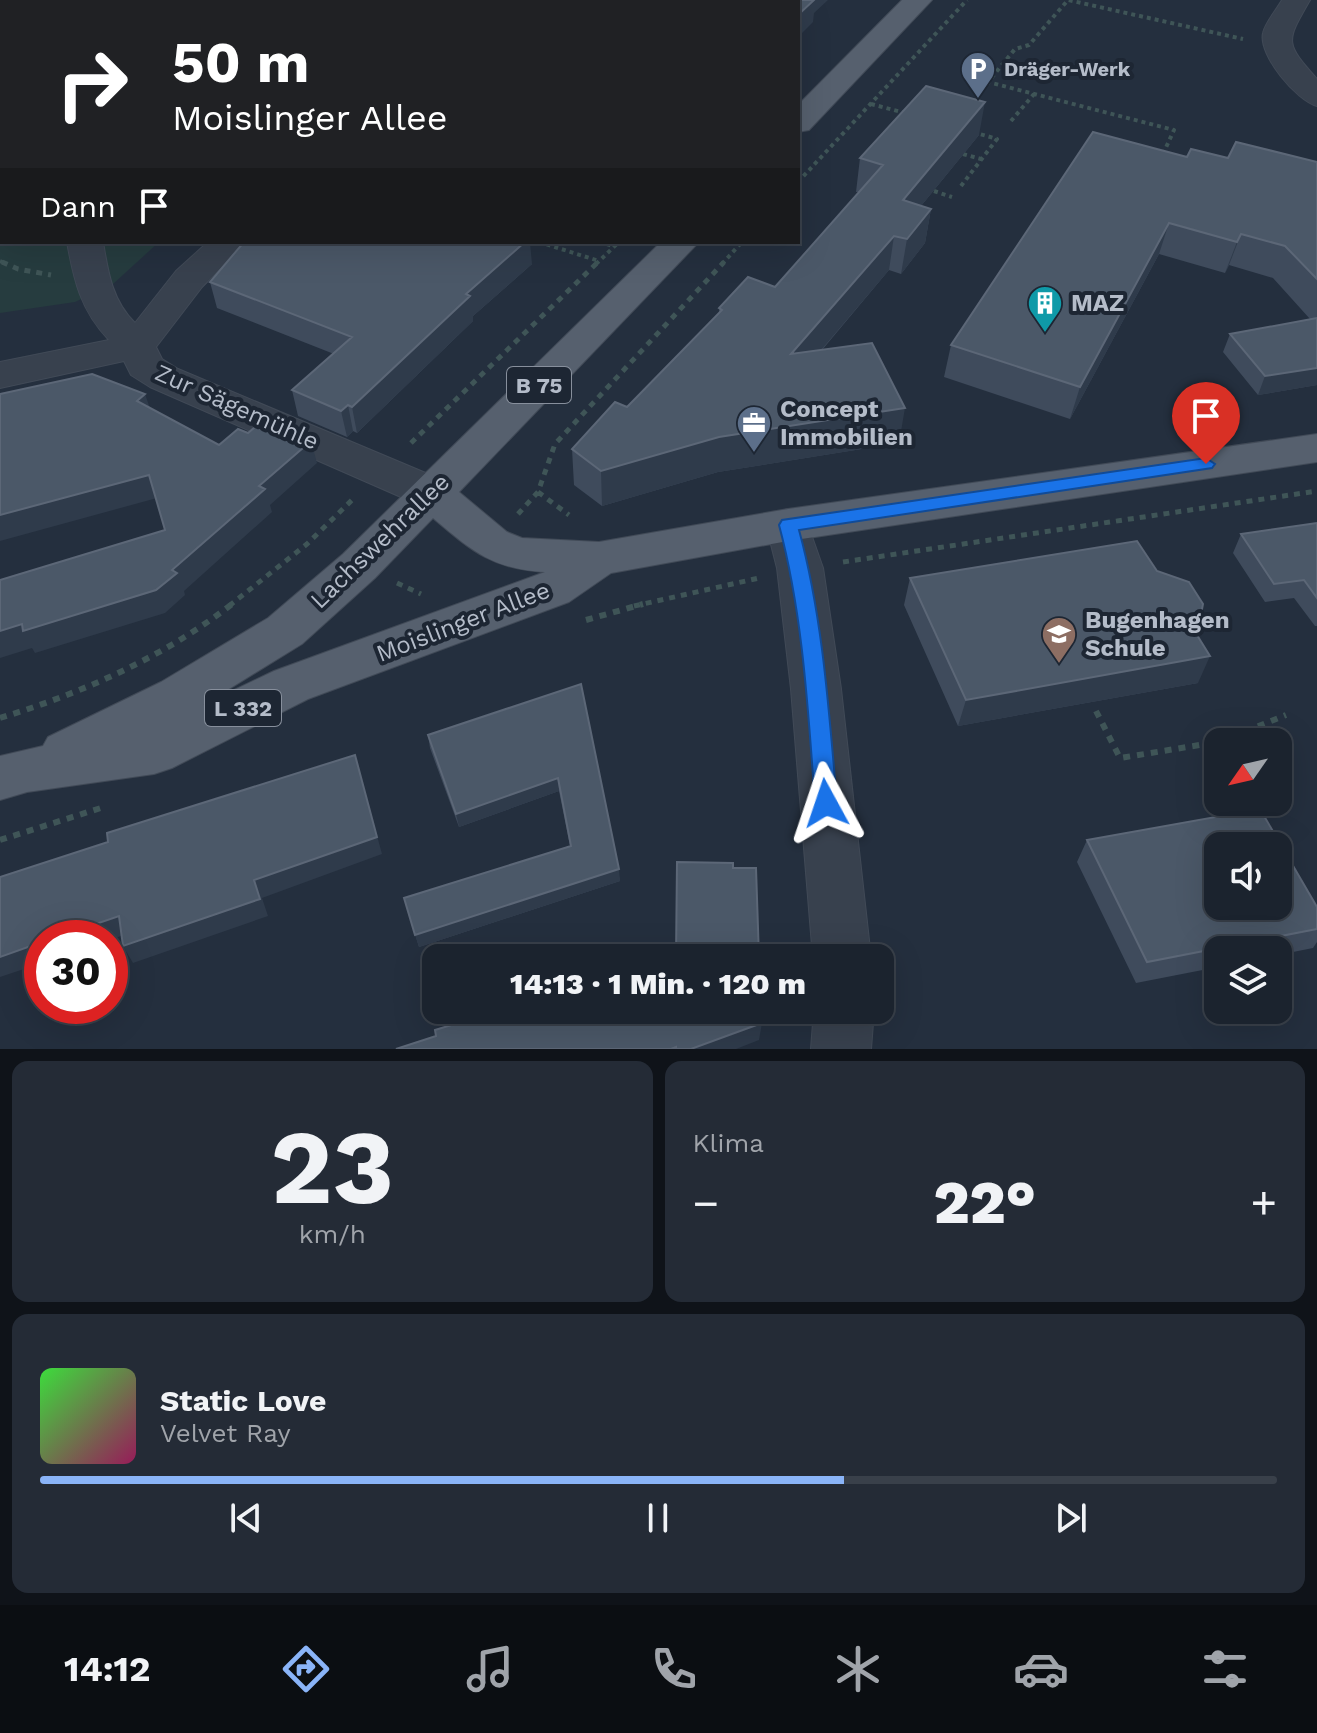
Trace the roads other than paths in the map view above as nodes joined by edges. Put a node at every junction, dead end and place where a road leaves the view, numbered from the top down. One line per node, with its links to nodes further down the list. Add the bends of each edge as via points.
1 (918, 0): 4 (main road)
2 (1296, 0): 3 (street, via 1277,33 1279,54)
3 (1317, 97)
4 (800, 121)
5 (85, 244): 8 (street, via 92,282 106,315)
6 (226, 244): 8 (street, Zur Sägemühle, via 189,279)
7 (679, 244): 11 (main road, Lachswehrallee / B 75)
8 (137, 346): 9 (street); 11 (street, Zur Sägemühle, via 145,366 164,378)
9 (0, 375)
10 (1317, 448): 12 (main road, Moislinger Allee)
11 (432, 493): 13 (main road, via 491,543 517,554); 14 (main road, Lachswehrallee / L 332, via 285,631 178,696)
12 (794, 547): 13 (main road, Moislinger Allee); 15 (street, via 816,689)
13 (599, 559): 14 (main road, Moislinger Allee / L 332, via 553,590 291,685 154,753)
14 (14, 774)
15 (841, 944)
16 (843, 1024): 17 (street)
17 (841, 1049)

